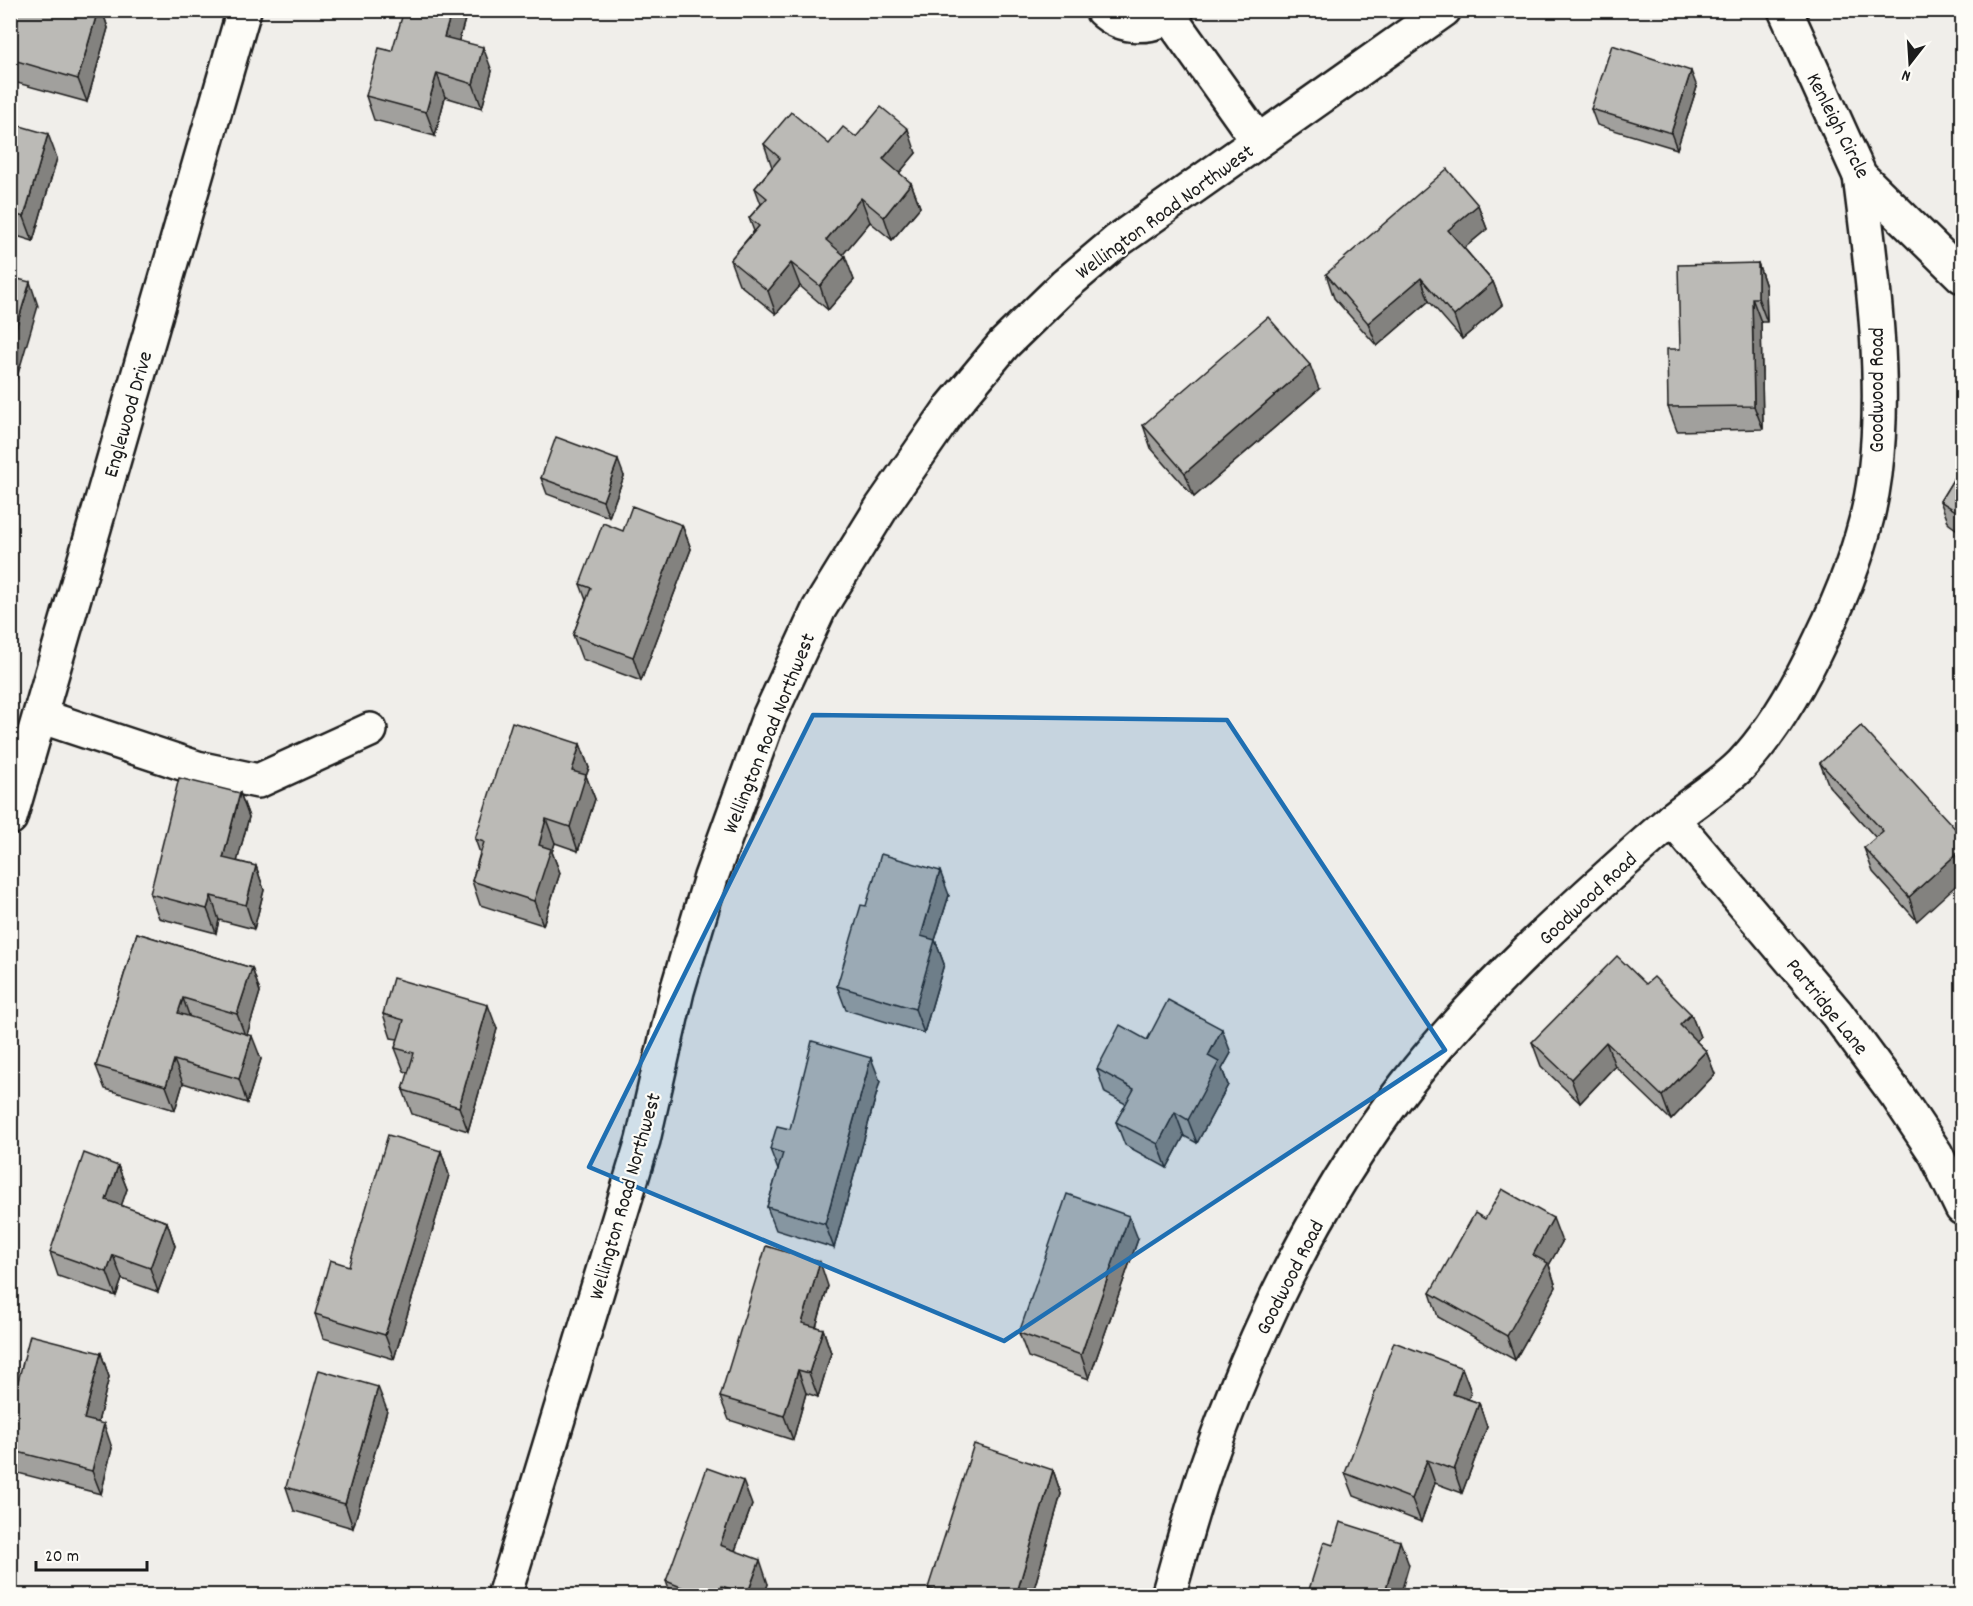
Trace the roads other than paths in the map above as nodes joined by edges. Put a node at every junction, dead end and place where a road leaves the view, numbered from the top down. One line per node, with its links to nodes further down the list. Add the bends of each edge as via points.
1 (244, 10): 9 (street, Englewood Drive)
2 (1102, 10): 5 (street, via 1124,23 1142,26 1160,22)
3 (1444, 10): 6 (street, Wellington Road Northwest)
4 (1785, 10): 7 (street, Kenleigh Circle)
5 (1173, 13): 6 (street)
6 (1258, 141): 14 (street, Wellington Road Northwest, via 1117,241 1004,344 950,409 882,507 819,609 770,717 711,877 677,992 643,1140)
7 (1860, 176): 8 (street, Kenleigh Circle); 12 (street, Goodwood Road, via 1874,290 1880,409 1875,477 1860,543 1837,607 1812,659 1771,727 1739,766)
8 (1962, 276)
9 (40, 716): 10 (street, via 197,768 258,781); 11 (street, Englewood Drive)
10 (370, 730)
11 (10, 818)
12 (1672, 819): 13 (street, Partridge Lane, via 1837,1014 1936,1154); 15 (street, Goodwood Road, via 1458,1022 1404,1088 1345,1171 1287,1275 1244,1368 1208,1464)
13 (1962, 1208)
14 (504, 1596)
15 (1168, 1596)

